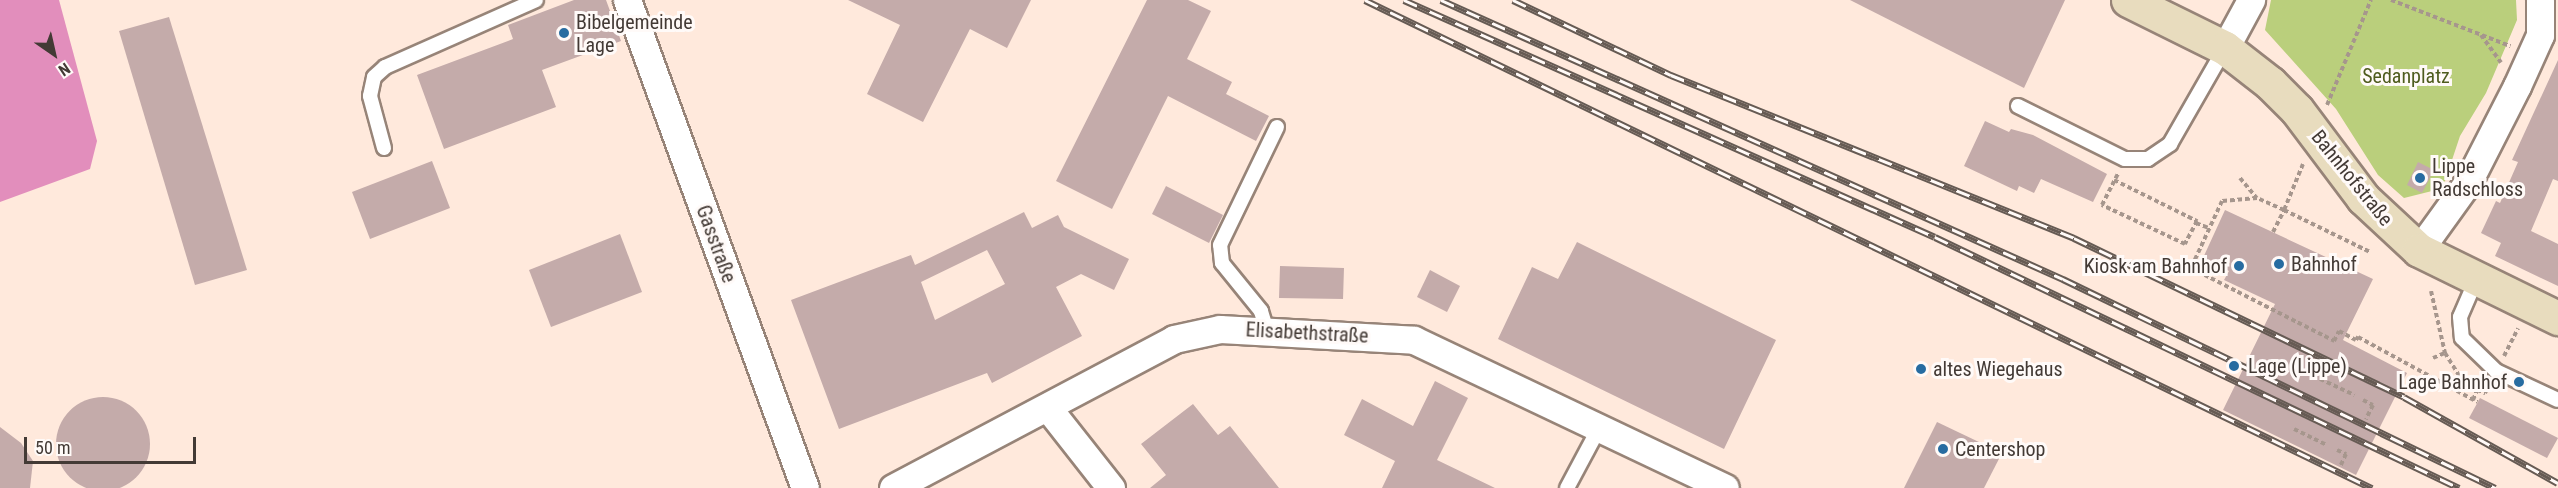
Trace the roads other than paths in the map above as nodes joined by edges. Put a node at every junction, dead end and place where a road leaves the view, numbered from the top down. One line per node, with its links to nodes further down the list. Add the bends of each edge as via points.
1 (536, 0): 10 (lane, via 385,67 374,77 370,96)
2 (627, 0): 18 (street, Gasstraße)
3 (2128, 0): 7 (main road, Bahnhofstraße)
4 (2251, 0): 7 (street)
5 (2540, 0): 6 (street)
6 (2544, 41): 11 (street, via 2468,182)
7 (2225, 48): 8 (lane, via 2170,144 2148,159 2125,159); 11 (main road, Bahnhofstraße, via 2297,110 2363,198)
8 (2018, 106)
9 (1277, 126): 14 (lane, via 1220,245 1222,263 1261,311)
10 (384, 147)
11 (2419, 249): 12 (main road, Bahnhofstraße)
12 (2476, 280): 13 (main road, Bahnhofstraße); 15 (lane, via 2460,317 2462,338 2496,371)
13 (2544, 312)
14 (1267, 331): 16 (street, Elisabethstraße, via 1221,328 1174,339); 17 (street, Elisabethstraße, via 1414,340)
15 (2558, 400)
16 (1048, 408): 19 (street, Elisabethstraße); 20 (street)
17 (1599, 428): 21 (lane); 22 (street, Elisabethstraße)
18 (805, 488)
19 (893, 488)
20 (1111, 488)
21 (1567, 488)
22 (1725, 488)

